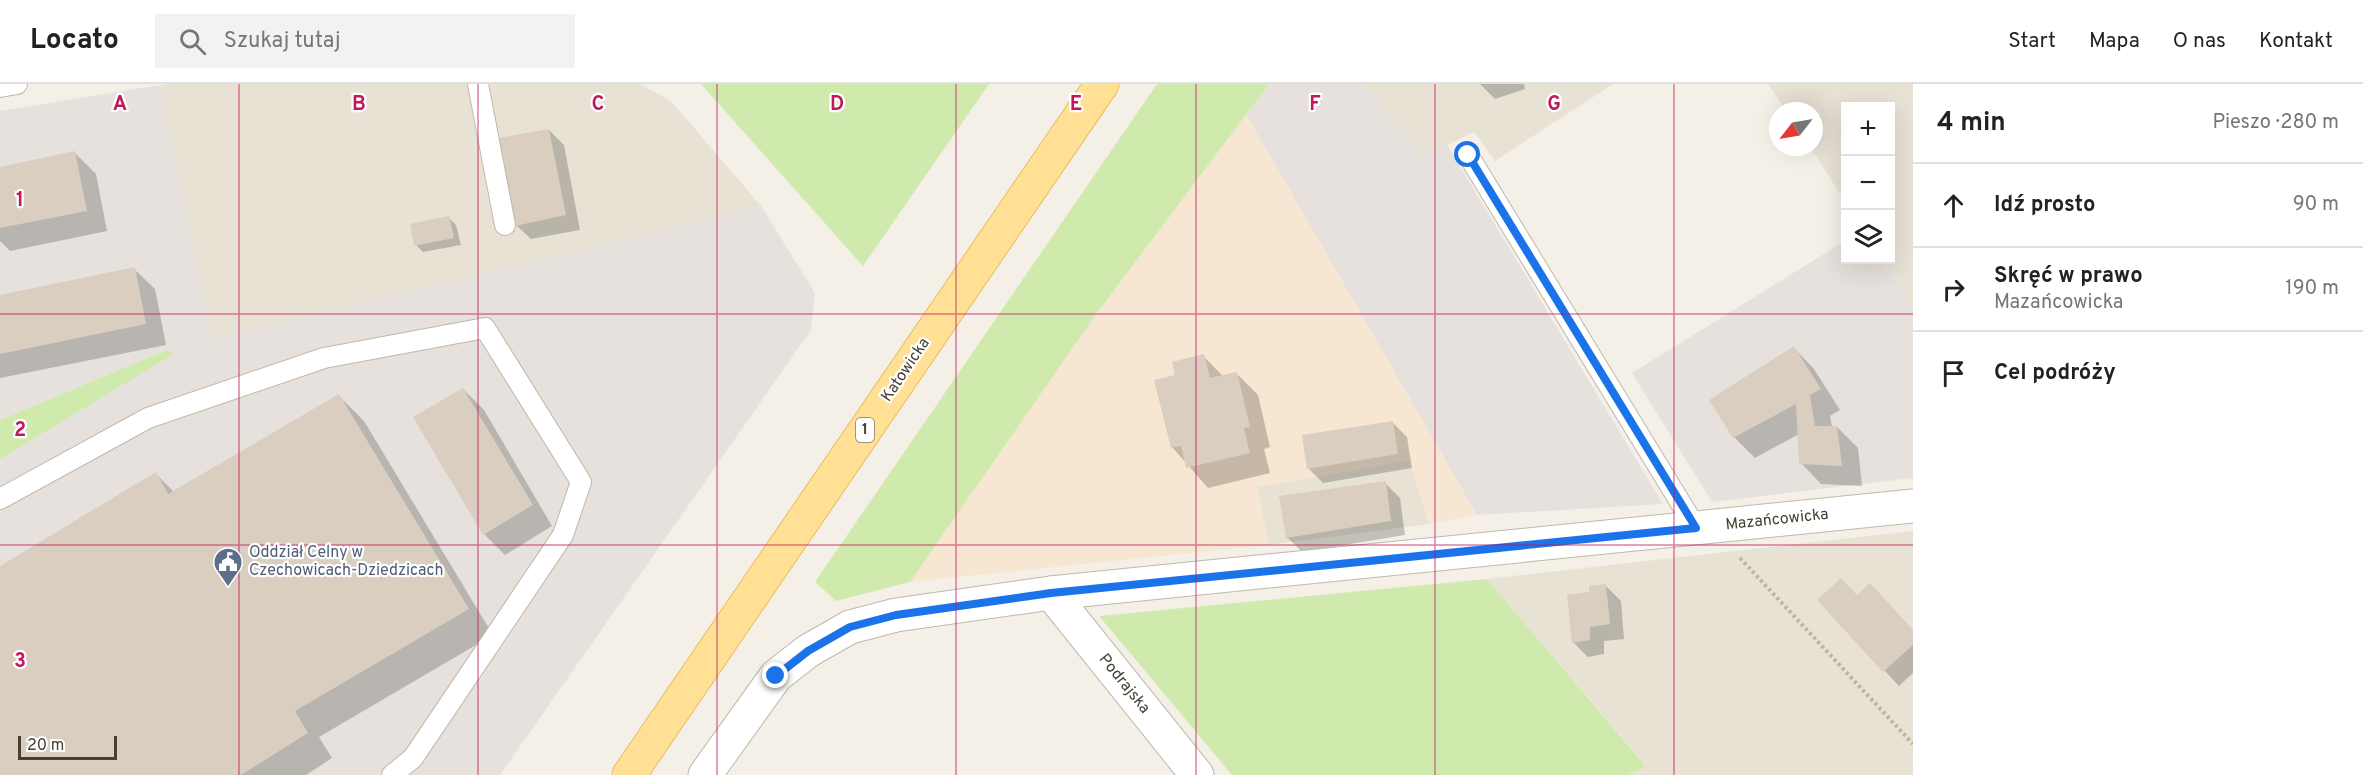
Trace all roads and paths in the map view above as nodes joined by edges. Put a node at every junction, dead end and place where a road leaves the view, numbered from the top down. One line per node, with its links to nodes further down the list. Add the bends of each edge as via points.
1 (16, 84): 4 (lane)
2 (478, 84): 6 (lane)
3 (1102, 84): 13 (main road, Katowicka / 1)
4 (0, 87)
5 (1468, 155): 9 (lane)
6 (505, 225)
7 (0, 499): 12 (lane, via 148,418 324,358 485,328 581,482 563,535 413,758)
8 (1913, 506): 9 (street, Mazańcowicka)
9 (1703, 527): 10 (street, Mazańcowicka); 11 (path)
10 (1051, 593): 14 (street, Mazańcowicka, via 896,615 850,627 808,651 776,676); 15 (street, Podrajska)
11 (1913, 744)
12 (392, 775)
13 (629, 775)
14 (705, 775)
15 (1197, 775)

